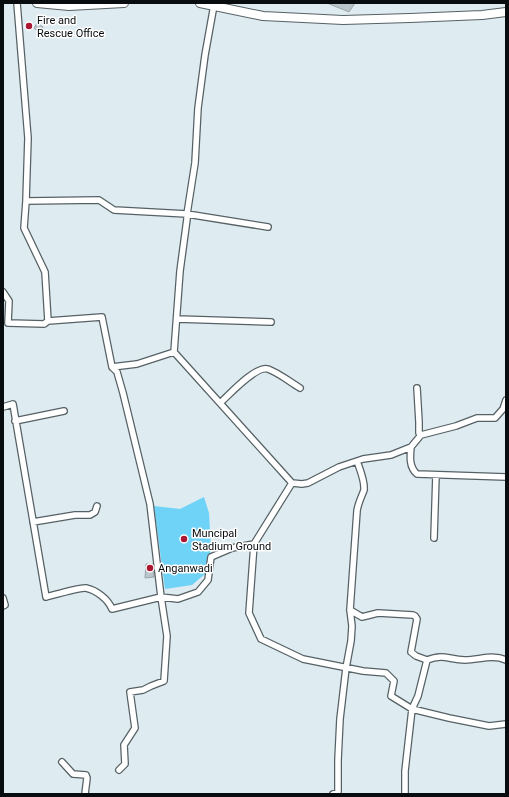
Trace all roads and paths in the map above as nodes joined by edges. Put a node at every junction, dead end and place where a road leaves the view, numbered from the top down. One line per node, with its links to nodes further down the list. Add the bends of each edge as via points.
1 (17, 3): 8 (street, via 28,138)
2 (37, 3): 5 (main road)
3 (124, 3): 5 (main road, via 87,6)
4 (200, 3): 6 (main road)
5 (56, 4)
6 (214, 5): 7 (main road, via 263,16 343,20); 9 (street, via 198,108 195,163)
7 (506, 12)
8 (26, 201): 9 (street, via 99,200 114,210); 13 (street, via 24,228 46,272)
9 (187, 214): 10 (street); 12 (street)
10 (268, 227)
11 (3, 292): 13 (street, via 9,301 8,323 44,324)
12 (177, 319): 14 (street); 15 (street)
13 (48, 321): 16 (street, via 102,317)
14 (271, 322)
15 (174, 352): 16 (street, via 137,364); 20 (street)
16 (112, 367): 34 (street, via 117,372 123,393 150,504)
17 (300, 388): 20 (street, via 266,368 260,369)
18 (417, 388): 24 (street)
19 (506, 400): 24 (street, via 503,409 495,418 477,418)
20 (220, 403): 29 (street)
21 (3, 407): 23 (street, via 13,404)
22 (64, 411): 23 (street)
23 (15, 421): 31 (street)
24 (421, 435): 25 (street)
25 (411, 447): 26 (street, via 391,455); 27 (street, via 410,458 414,471 422,475)
26 (358, 461): 29 (street, via 339,467 308,483); 37 (street, via 364,490 358,502)
27 (436, 475): 28 (street); 32 (street)
28 (506, 477)
29 (292, 482): 33 (street)
30 (97, 506): 31 (street, via 95,512 90,515)
31 (33, 522): 34 (street, via 46,597 85,588 109,602 112,609)
32 (434, 538)
33 (254, 544): 34 (street, via 232,548 211,557 208,580 198,592 178,599); 40 (street, via 249,613 261,639 303,659)
34 (161, 597): 44 (street, via 167,636 164,682 130,692 135,728 124,745 124,764)
35 (3, 598): 36 (street)
36 (3, 606)
37 (350, 610): 38 (street, via 362,617 378,613 415,616 417,619 411,652); 40 (street, via 351,641)
38 (427, 660): 39 (street, via 440,656 464,660 487,657); 41 (street)
39 (506, 660)
40 (346, 668): 41 (street, via 386,673 394,681 391,696); 46 (street, via 340,719 338,792)
41 (412, 709): 42 (street, via 489,726); 47 (street)
42 (506, 724)
43 (62, 762): 45 (street, via 74,774 86,774)
44 (118, 770)
45 (85, 794)
46 (333, 794)
47 (405, 794)

